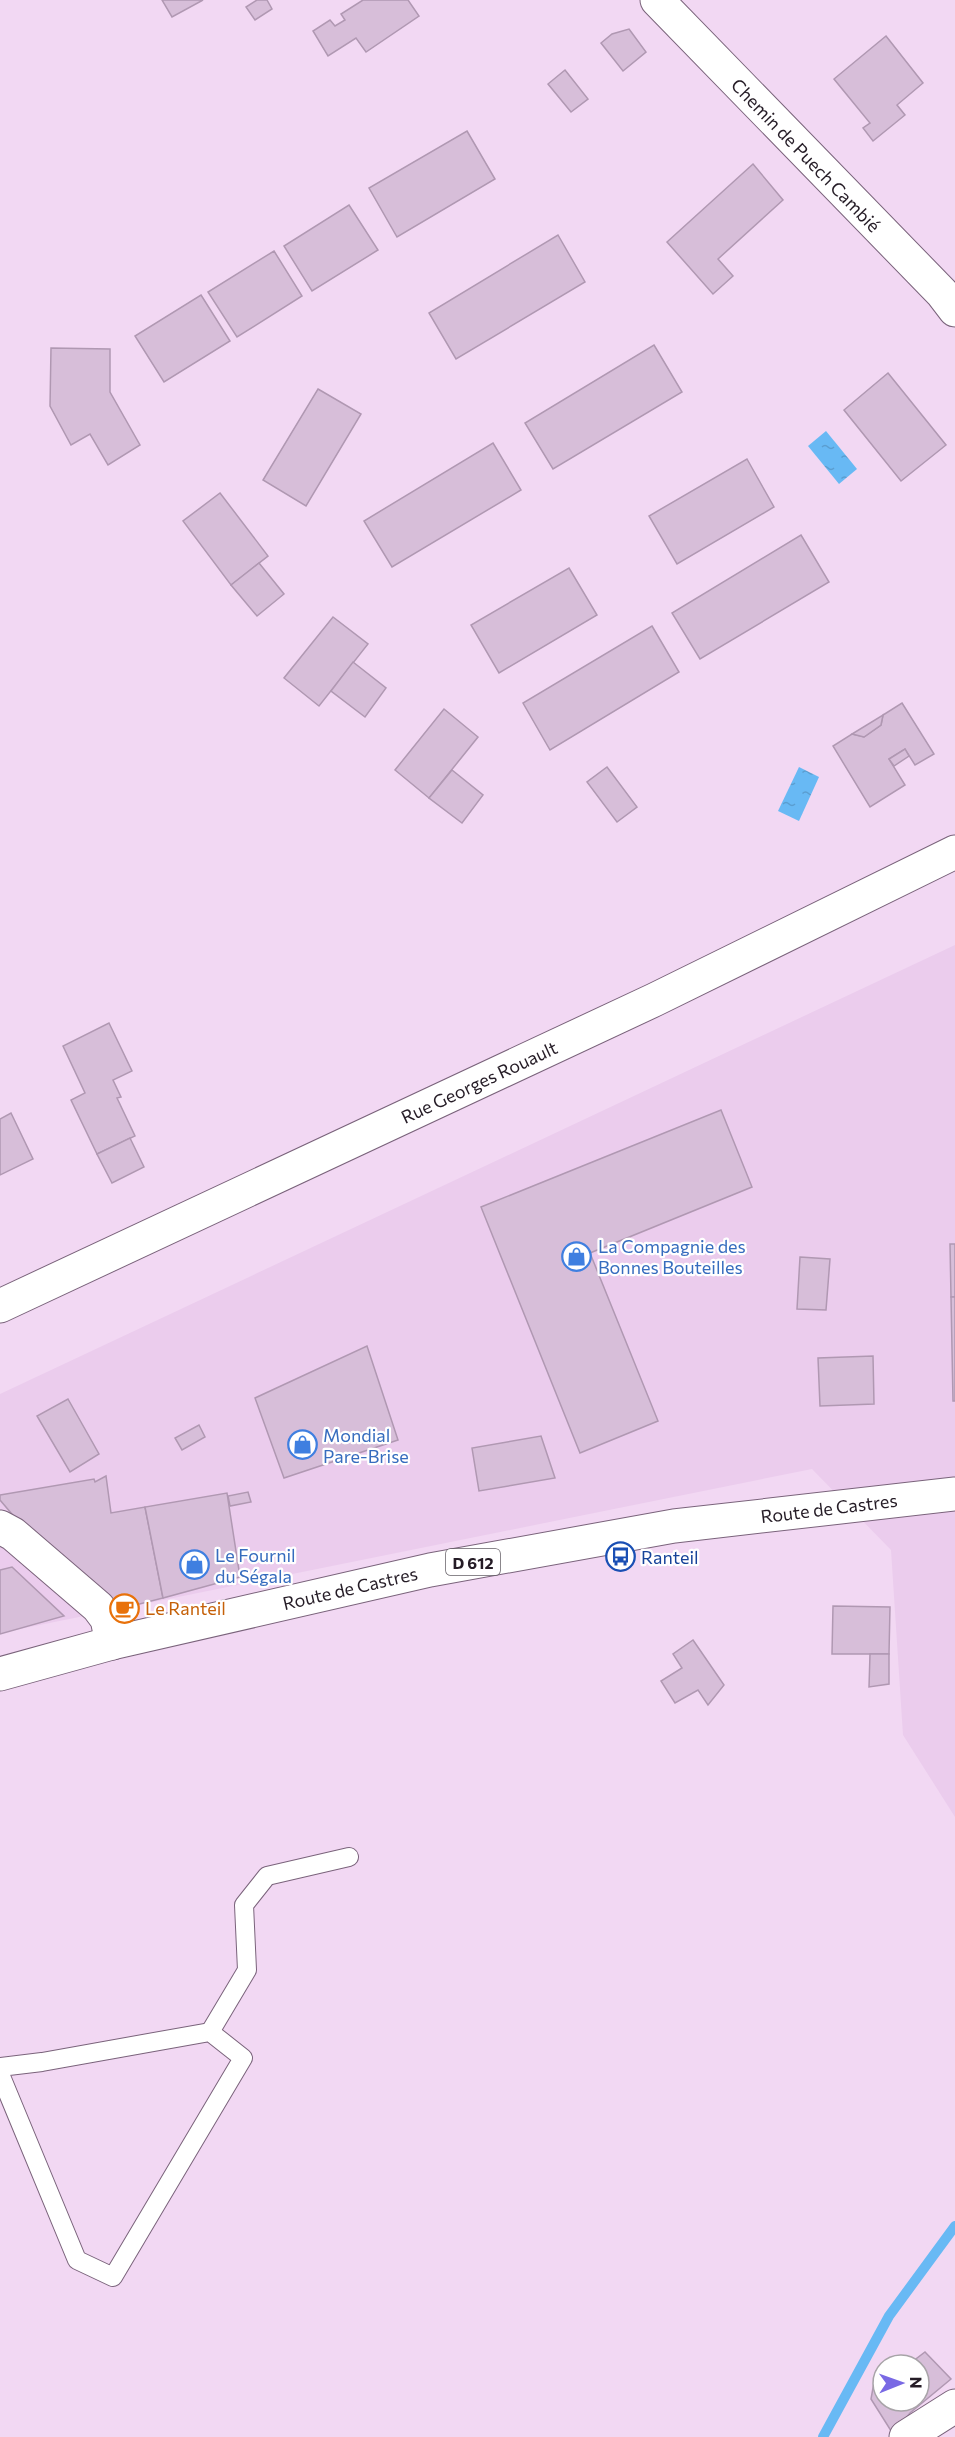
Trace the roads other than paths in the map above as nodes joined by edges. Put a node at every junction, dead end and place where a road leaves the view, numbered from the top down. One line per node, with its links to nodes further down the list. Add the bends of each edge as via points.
1 (657, 0): 2 (street, Chemin de Puech Cambié)
2 (955, 310)
3 (955, 852): 4 (street, Rue Georges Rouault, via 654,1000)
4 (0, 1306)
5 (955, 1494): 7 (street, Route de Castres / D 612, via 662,1528 430,1570)
6 (0, 1527): 7 (street, via 98,1607 106,1619)
7 (112, 1643): 8 (street, Route de Castres / D 612)
8 (0, 1674)
9 (349, 1857): 10 (lane, via 267,1876 244,1905 247,1970)
10 (210, 2032): 11 (lane); 12 (lane, via 243,2058 113,2277 77,2260)
11 (0, 2067)
12 (0, 2074)
13 (955, 2406): 14 (street)
14 (906, 2437)

